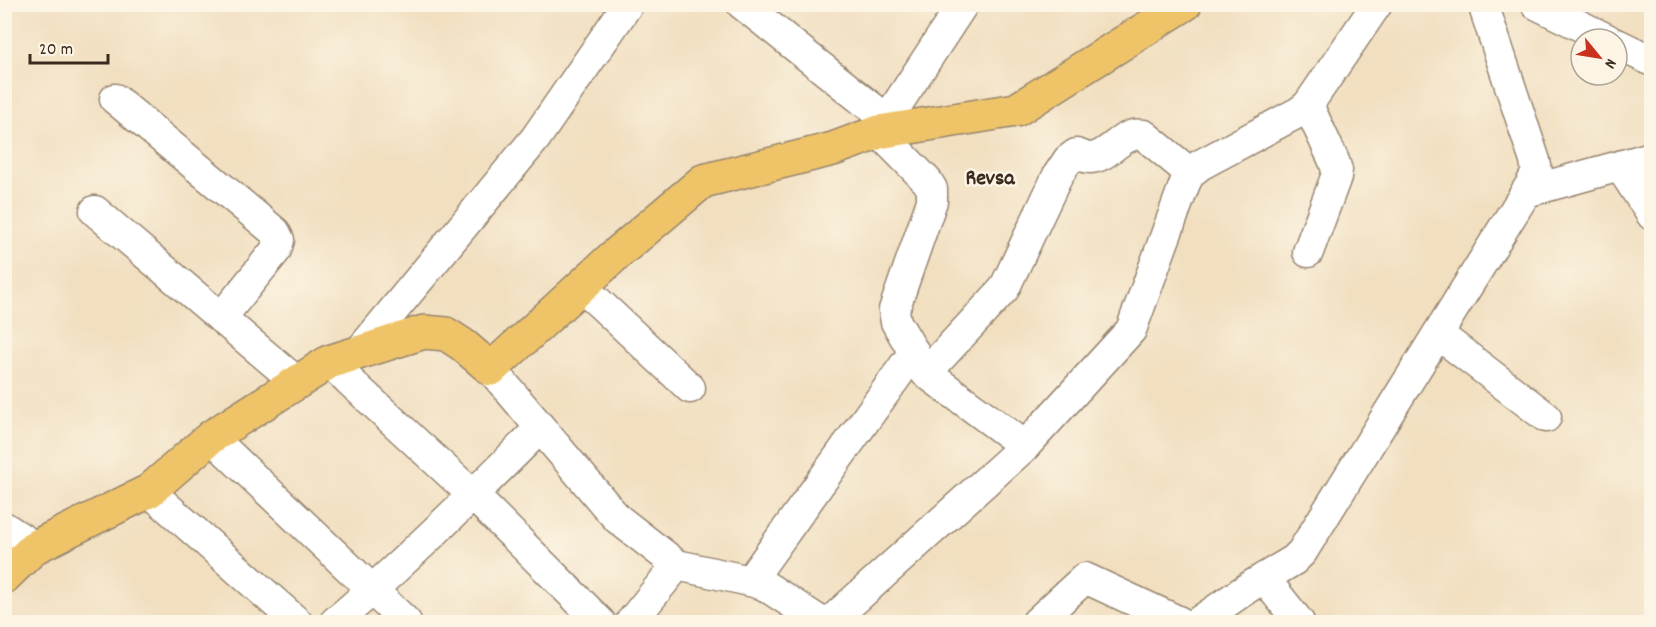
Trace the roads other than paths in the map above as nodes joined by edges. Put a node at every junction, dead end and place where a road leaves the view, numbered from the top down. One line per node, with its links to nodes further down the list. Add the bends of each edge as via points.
1 (628, 4): 24 (street, via 535,140)
2 (742, 4): 13 (street)
3 (963, 4): 13 (street)
4 (1185, 4): 13 (main road, via 1017,110)
5 (1377, 4): 12 (street)
6 (1484, 4): 17 (street, via 1535,161 1537,172)
7 (1536, 4): 8 (street)
8 (1583, 27)
9 (1629, 50): 10 (street)
10 (1652, 61)
11 (115, 99): 22 (street, via 275,232 279,240 276,250)
12 (1308, 105): 16 (street); 20 (street, via 1337,170)
13 (883, 125): 21 (main road, via 833,149 703,181); 25 (street, via 932,189 932,201 894,310 896,322)
14 (1652, 157): 15 (street)
15 (1620, 166): 17 (street); 19 (street)
16 (1190, 173): 25 (street, via 1144,135 1131,135 1093,158 1076,154 1058,175 1004,289); 32 (street, via 1131,330)
17 (1527, 192): 23 (street)
18 (95, 211): 22 (street)
19 (1652, 215)
20 (1308, 252)
21 (581, 286): 26 (main road); 28 (street)
22 (221, 318): 27 (street)
23 (1438, 334): 29 (street); 39 (street, via 1302,552)
24 (344, 357): 26 (main road, via 424,332 446,334); 27 (main road); 34 (street)
25 (920, 363): 32 (street); 40 (street)
26 (492, 369): 30 (street)
27 (298, 383): 31 (main road)
28 (690, 388)
29 (1546, 417)
30 (540, 428): 34 (street); 37 (street, via 618,519)
31 (211, 437): 33 (main road); 41 (street)
32 (1025, 446): 48 (street)
33 (149, 491): 36 (main road); 42 (street)
34 (473, 495): 41 (street); 45 (street)
35 (4, 527): 36 (street)
36 (35, 547): 38 (main road)
37 (677, 565): 40 (street); 46 (street)
38 (4, 577)
39 (1264, 578): 51 (street); 52 (street)
40 (750, 581): 47 (street, via 764,585)
41 (372, 591): 43 (street); 44 (street)
42 (297, 622)
43 (335, 622)
44 (405, 622)
45 (600, 622)
46 (631, 622)
47 (821, 622)
48 (830, 622)
49 (1037, 622): 50 (street, via 1084,578)
50 (1180, 622)
51 (1198, 622)
52 (1299, 622)

